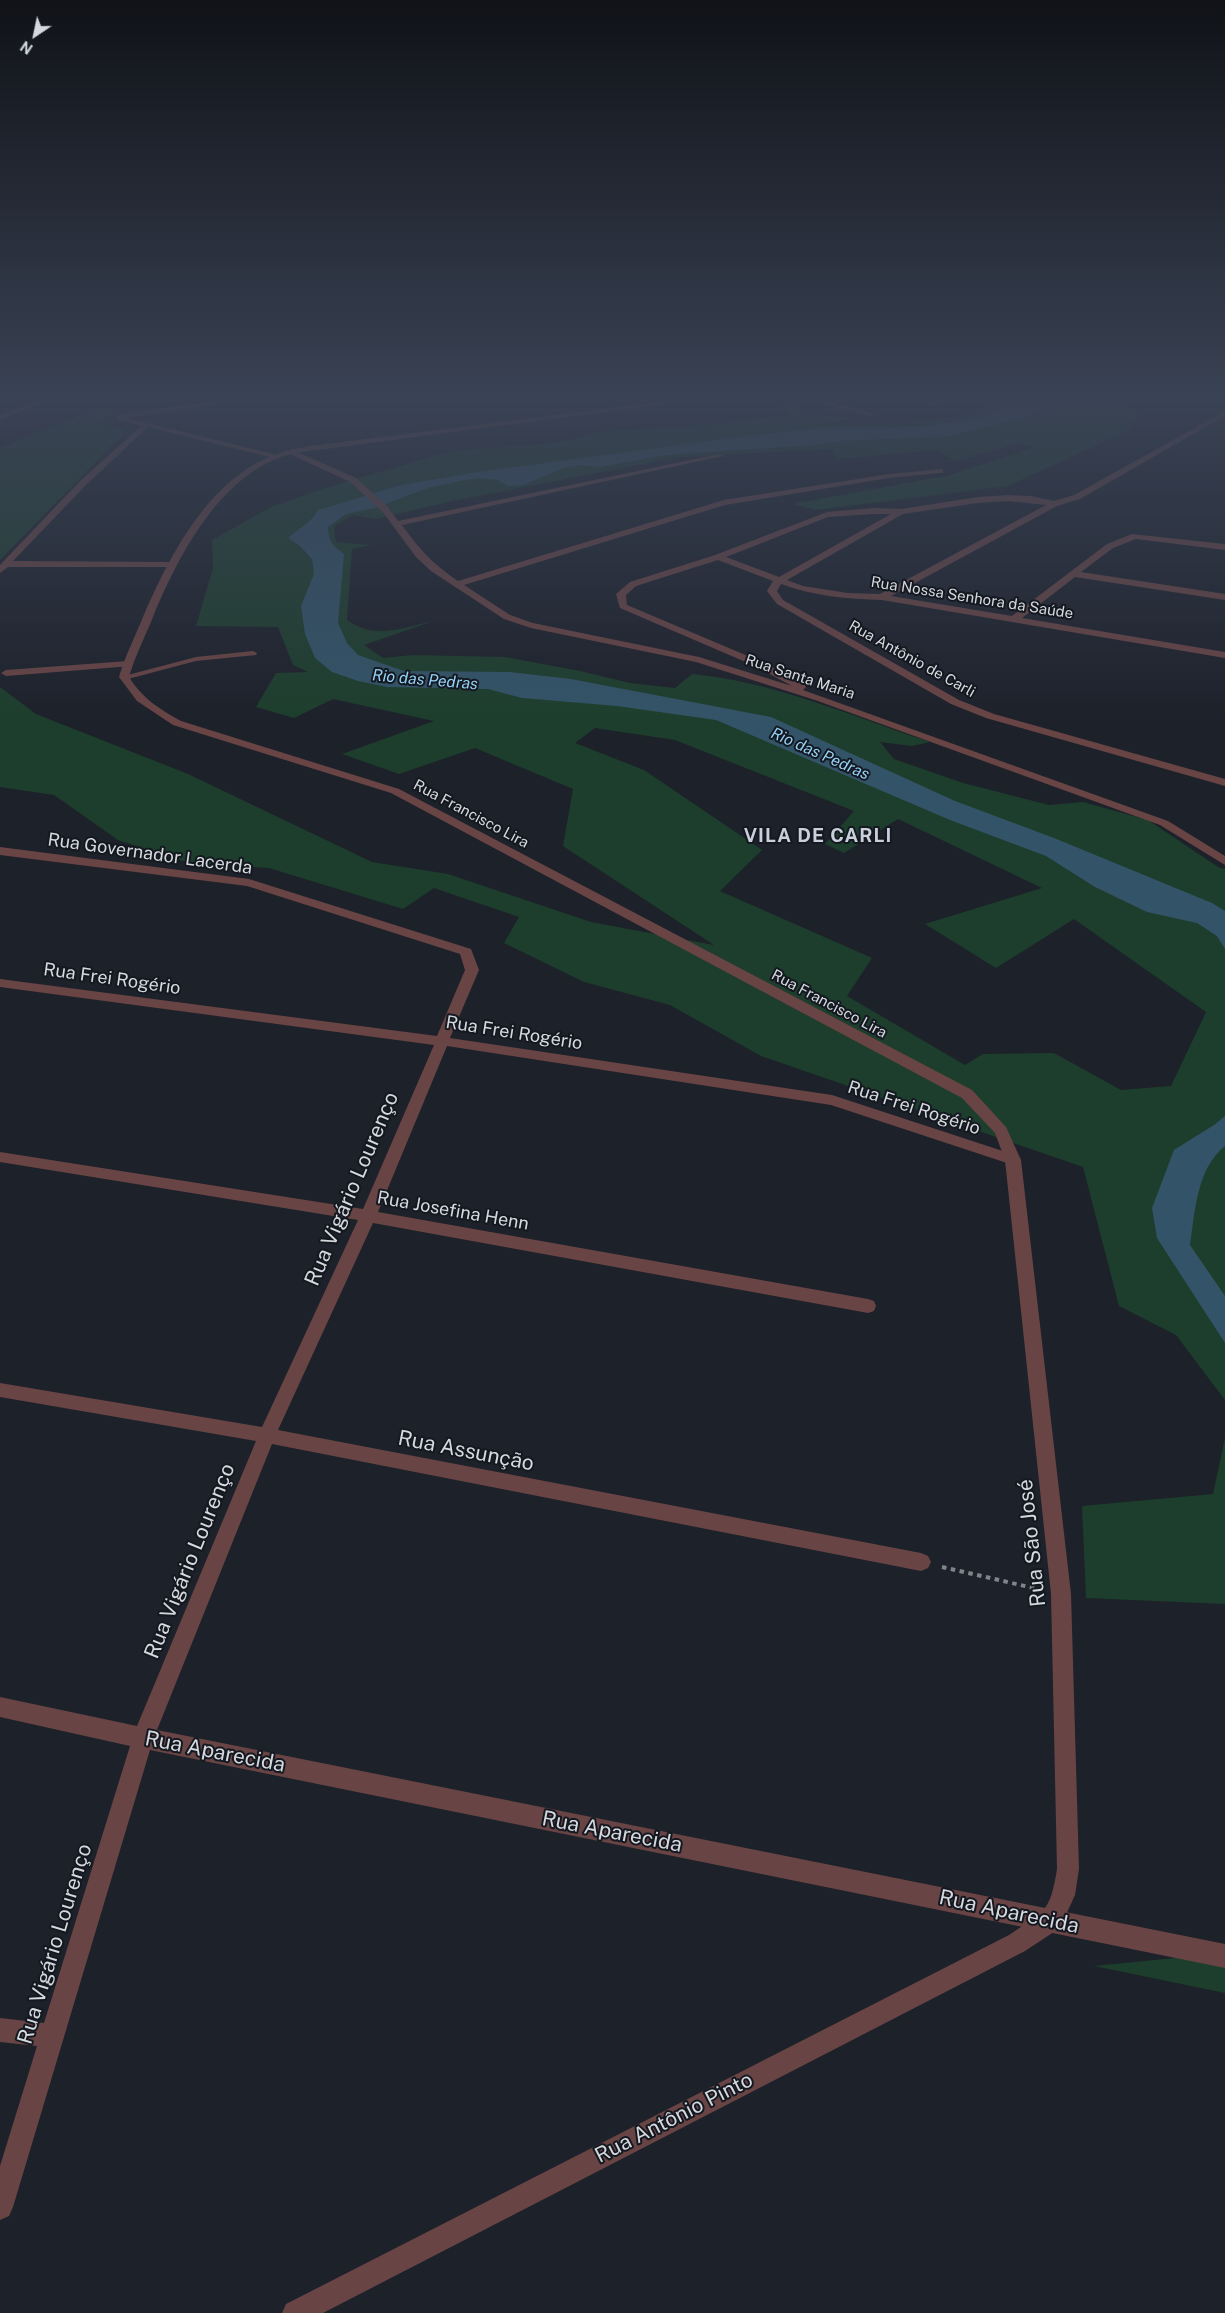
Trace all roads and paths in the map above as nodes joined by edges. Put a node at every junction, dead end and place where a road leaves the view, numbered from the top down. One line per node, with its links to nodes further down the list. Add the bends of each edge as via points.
1 (57, 510): 13 (street)
2 (208, 510): 12 (street)
3 (386, 510): 9 (street, Rua Santa Maria)
4 (463, 510): 9 (street)
5 (701, 510): 16 (street)
6 (914, 510): 8 (street)
7 (1043, 510): 17 (street)
8 (901, 512): 11 (street, via 873,510 827,515); 15 (street)
9 (396, 524): 16 (street, Rua Santa Maria, via 419,555)
10 (1225, 547): 14 (street, via 1135,536 1110,546)
11 (718, 557): 15 (street, Rua Nossa Senhora da Saúde); 25 (street, via 633,584 621,594 622,606 778,672)
12 (172, 565): 13 (street); 22 (street)
13 (3, 567)
14 (1073, 574): 18 (street); 19 (street)
15 (778, 581): 17 (street, Rua Nossa Senhora da Saúde, via 848,596); 26 (street, Rua Antônio de Carli, via 772,591 780,602 955,702 990,716)
16 (456, 584): 25 (street, Rua Santa Maria, via 507,617 531,625 699,660)
17 (882, 597): 19 (street, Rua Nossa Senhora da Saúde)
18 (1225, 597)
19 (1014, 619): 21 (street, Rua Nossa Senhora da Saúde)
20 (253, 653): 24 (lane, via 196,659)
21 (1225, 655)
22 (128, 664): 23 (street); 24 (street)
23 (6, 673)
24 (124, 677): 33 (street, Rua Francisco Lira, via 145,705 177,723 395,791 967,1094 1001,1131)
25 (819, 698): 28 (street, Rua Santa Maria, via 1164,823)
26 (1225, 783)
27 (0, 851): 29 (street, Rua Governador Lacerda, via 249,883)
28 (1225, 861)
29 (466, 952): 31 (street, Rua Vigário Lourenço, via 472,970)
30 (0, 983): 31 (street, Rua Frei Rogério)
31 (441, 1041): 33 (street, Rua Frei Rogério, via 832,1100); 34 (street, Rua Vigário Lourenço)
32 (0, 1157): 34 (street, Rua Josefina Henn)
33 (1014, 1160): 39 (street, Rua São José)
34 (368, 1216): 35 (street, Rua Josefina Henn); 37 (street, Rua Vigário Lourenço)
35 (868, 1306)
36 (0, 1390): 37 (street, Rua Assunção)
37 (268, 1436): 38 (street, Rua Assunção); 41 (street, Rua Vigário Lourenço)
38 (921, 1562): 39 (path)
39 (1061, 1594): 42 (street, Rua São José, via 1068,1869 1064,1895)
40 (0, 1707): 41 (street, Rua Aparecida)
41 (143, 1738): 42 (street, Rua Aparecida); 45 (street, Rua Vigário Lourenço)
42 (1052, 1920): 43 (street, Rua Aparecida); 47 (street, Rua Antônio Pinto, via 1017,1942)
43 (1225, 1956)
44 (0, 2030): 45 (street)
45 (52, 2036): 46 (street, Rua Vigário Lourenço)
46 (0, 2207)
47 (295, 2313)

